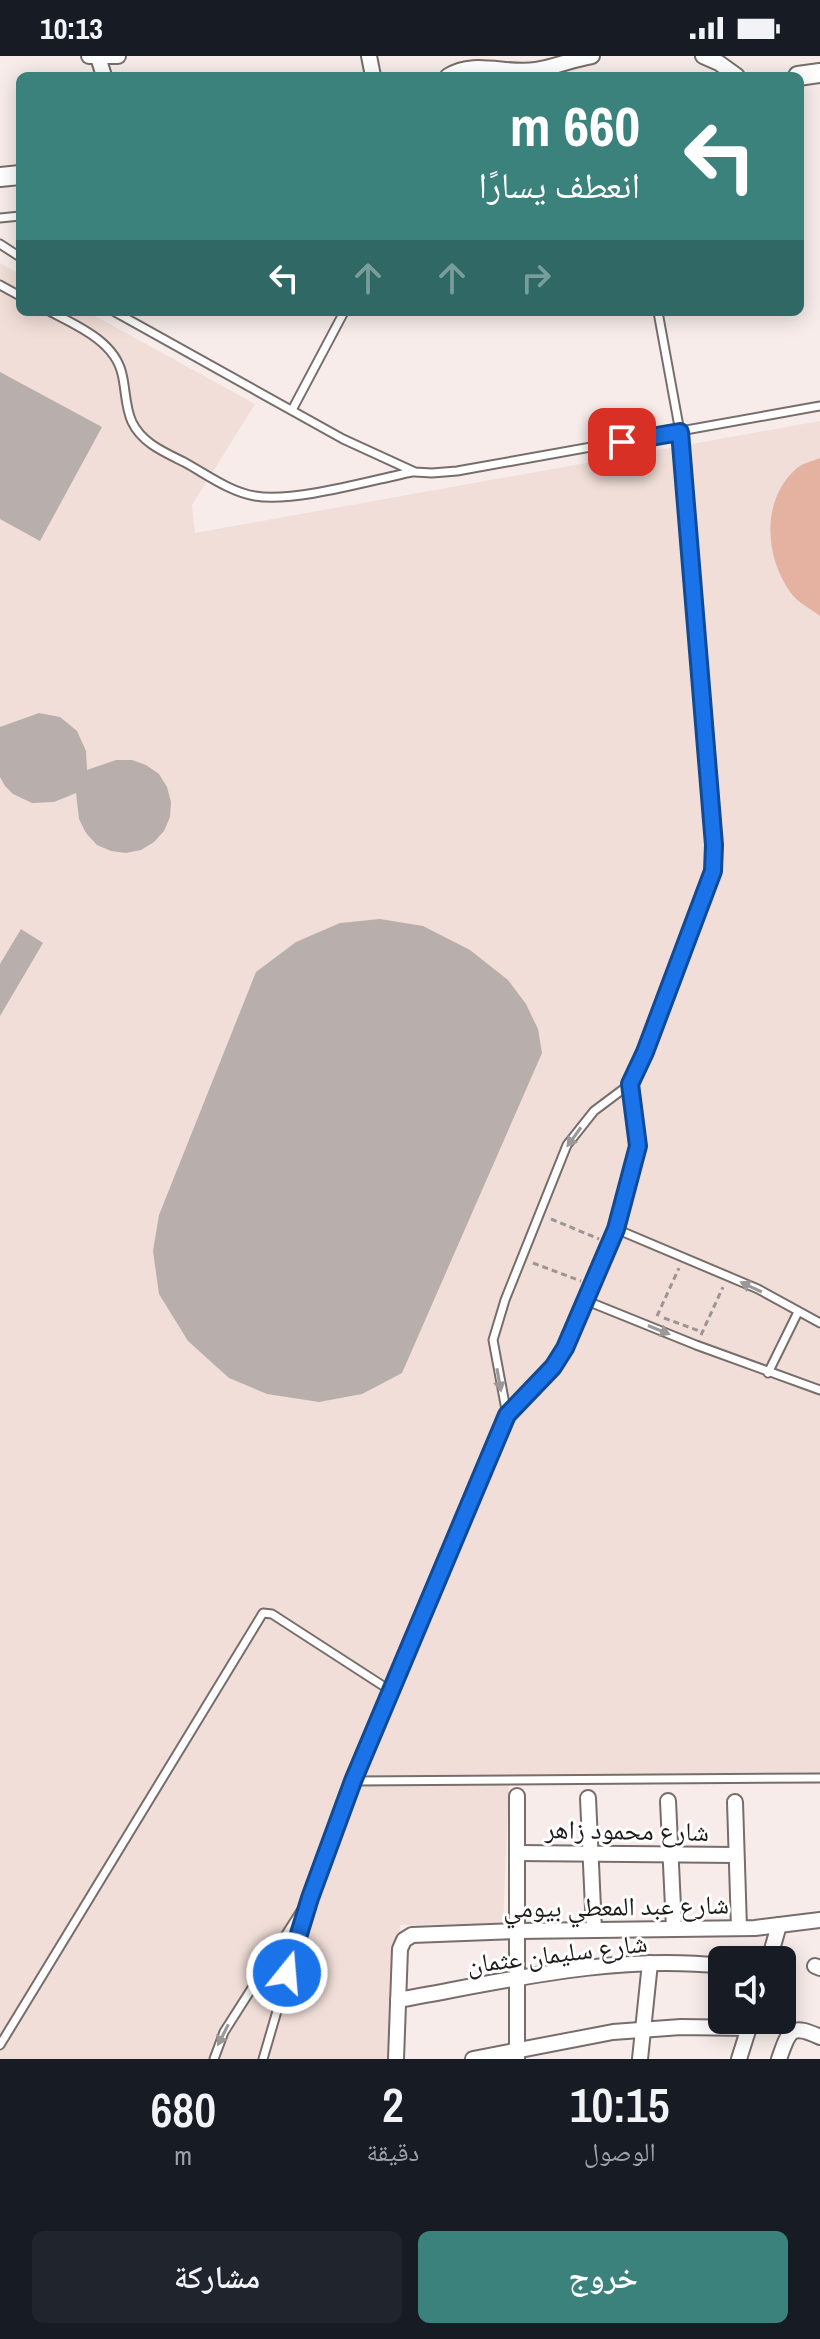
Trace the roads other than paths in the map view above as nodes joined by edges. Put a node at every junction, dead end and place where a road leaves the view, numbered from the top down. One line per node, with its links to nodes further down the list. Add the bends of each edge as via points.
1 (118, 56): 5 (street)
2 (526, 56): 7 (street)
3 (592, 56): 7 (street)
4 (703, 56): 8 (street)
5 (93, 57)
6 (456, 72): 7 (street, via 478,67)
7 (523, 72)
8 (731, 72)
9 (58, 316): 16 (lane, via 116,355 137,431 151,445 228,487 255,496 288,497)
10 (122, 316): 14 (lane)
11 (342, 316): 14 (lane)
12 (659, 316): 15 (lane)
13 (820, 406): 15 (lane)
14 (292, 410): 16 (lane)
15 (680, 432): 16 (lane, via 457,471); 17 (lane, via 713,871)
16 (415, 472)
17 (630, 1084): 18 (lane, via 638,1146); 24 (lane, one-way to 24, via 594,1111 567,1145 505,1300 493,1340)
18 (616, 1229): 19 (lane); 20 (lane, one-way to 18)
19 (587, 1301): 22 (lane, one-way to 22); 24 (lane, via 553,1367)
20 (798, 1312): 21 (lane); 22 (lane)
21 (820, 1323)
22 (768, 1373): 23 (lane)
23 (820, 1390)
24 (507, 1415): 25 (lane)
25 (391, 1691): 27 (lane); 52 (lane, via 263,1613)
26 (820, 1778): 27 (lane)
27 (353, 1781): 36 (lane)
28 (517, 1796): 32 (street)
29 (588, 1798): 33 (street)
30 (668, 1801): 34 (street)
31 (735, 1802): 35 (street)
32 (517, 1853): 33 (street, شارع محمود زاهر); 42 (street)
33 (591, 1854): 34 (street, شارع محمود زاهر); 41 (street)
34 (671, 1855): 35 (street, شارع محمود زاهر); 39 (street)
35 (736, 1855): 40 (street)
36 (310, 1898): 54 (lane, one-way to 54, via 224,2032); 55 (lane)
37 (820, 1920): 38 (street, شارع عبد المعطي بيومي)
38 (779, 1925): 40 (street, شارع عبد المعطي بيومي); 43 (street)
39 (674, 1928): 40 (street, شارع عبد المعطي بيومي); 41 (street, شارع عبد المعطي بيومي)
40 (739, 1928)
41 (594, 1930): 42 (street, شارع عبد المعطي بيومي)
42 (517, 1931): 46 (street); 47 (street, شارع عبد المعطي بيومي, via 412,1935 400,1949)
43 (773, 1946)
44 (650, 1963): 45 (street, شارع سليمان عثمان); 46 (street, شارع سليمان عثمان); 49 (street)
45 (708, 1965)
46 (517, 1979): 47 (street, شارع سليمان عثمان); 53 (street)
47 (398, 2000): 56 (street)
48 (708, 2026): 49 (street)
49 (643, 2029): 53 (street, via 581,2037); 58 (street)
50 (747, 2034): 59 (street)
51 (820, 2037): 60 (street, via 795,2029)
52 (0, 2045)
53 (517, 2054): 57 (street)
54 (214, 2059)
55 (263, 2059)
56 (396, 2059)
57 (473, 2059)
58 (640, 2059)
59 (739, 2059)
60 (779, 2059)

